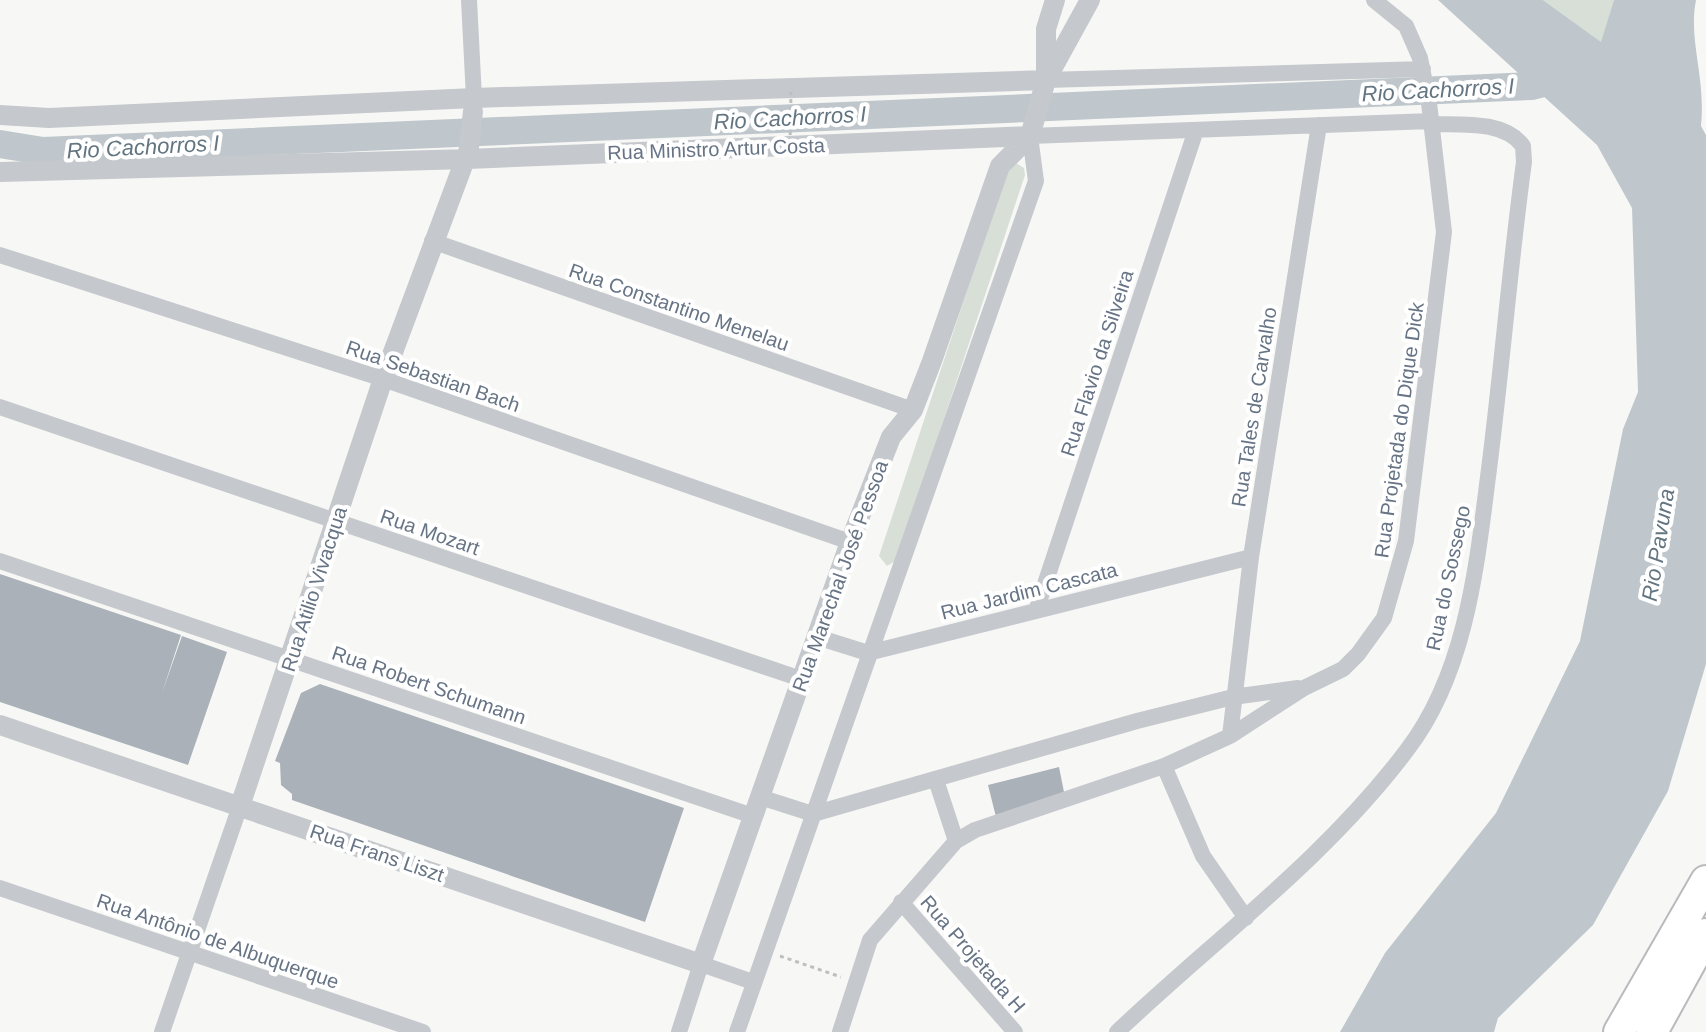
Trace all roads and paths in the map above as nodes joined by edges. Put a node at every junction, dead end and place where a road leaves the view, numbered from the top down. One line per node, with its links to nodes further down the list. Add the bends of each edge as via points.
1 (469, 0): 8 (street)
2 (1055, 0): 6 (street, Rua Marechal José Pessoa, via 1046,29)
3 (1090, 0): 6 (street, Rua Marechal José Pessoa)
4 (1374, 0): 5 (street, Rua Projetada do Dique Dick, via 1406,26)
5 (1424, 74): 6 (street); 10 (street, Rua Projetada do Dique Dick)
6 (1044, 88): 8 (street); 12 (street, Rua Marechal José Pessoa)
7 (791, 92): 14 (path, bridge)
8 (473, 104): 9 (street, via 49,118); 15 (street, Rua Atilio Vivacqua, bridge)
9 (0, 115)
10 (1431, 122): 11 (street, Rua Ministro Artur Costa); 31 (street, Rua Projetada do Dique Dick, via 1443,260 1406,541 1384,618 1343,669); 44 (street, Rua do Sossego, via 1500,129 1523,146 1494,429 1458,648 1408,749 1321,846)
11 (1319, 125): 13 (street, Rua Ministro Artur Costa); 24 (street, Rua Tales de Carvalho)
12 (1032, 129): 13 (street, Rua Ministro Artur Costa); 15 (street, Rua Ministro Artur Costa); 21 (street, Rua Marechal José Pessoa, via 1000,166); 28 (street, Rua Marechal José Pessoa, via 1036,181)
13 (1196, 130): 26 (street, Rua Flavio da Silveira)
14 (790, 143)
15 (468, 153): 16 (street, Rua Ministro Artur Costa); 17 (street, Rua Atilio Vivacqua)
16 (0, 172)
17 (432, 241): 19 (street, Rua Atilio Vivacqua); 21 (street, Rua Constantino Menelau)
18 (0, 255): 19 (street, Rua Sebastian Bach)
19 (383, 379): 22 (street, Rua Atilio Vivacqua); 23 (street, Rua Sebastian Bach)
20 (0, 407): 22 (street, Rua Mozart)
21 (913, 410): 23 (street, Rua Marechal José Pessoa, via 891,437)
22 (337, 521): 29 (street, Rua Atilio Vivacqua); 30 (street, Rua Mozart)
23 (850, 542): 27 (street, Rua Marechal José Pessoa)
24 (1251, 557): 26 (street, Rua Jardim Cascata); 32 (street, Rua Tales de Carvalho)
25 (0, 561): 29 (street, Rua Robert Schumann)
26 (1037, 608): 28 (street, Rua Jardim Cascata)
27 (817, 637): 28 (street); 30 (street, Rua Marechal José Pessoa)
28 (868, 653): 39 (street, Rua Marechal José Pessoa)
29 (291, 659): 37 (street, Rua Atilio Vivacqua); 38 (street, Rua Robert Schumann)
30 (801, 679): 38 (street, Rua Marechal José Pessoa)
31 (1304, 688): 32 (street); 34 (street, Rua Projetada do Dique Dick)
32 (1233, 697): 34 (street, Rua Tales de Carvalho); 36 (street)
33 (0, 725): 37 (street, Rua Frans Liszt)
34 (1230, 736): 35 (street, Rua Projetada do Dique Dick)
35 (1164, 766): 40 (street, Rua Projetada do Dique Dick); 44 (street, via 1203,856)
36 (936, 780): 39 (street); 40 (street)
37 (240, 806): 47 (street, Rua Atilio Vivacqua); 48 (street, Rua Frans Liszt)
38 (756, 807): 39 (street, Rua Robert Schumann); 48 (street, Rua Marechal José Pessoa)
39 (813, 814): 46 (street, Rua Marechal José Pessoa)
40 (956, 841): 43 (street, Rua Projetada do Dique Dick)
41 (1706, 881): 58 (highway)
42 (0, 888): 47 (street, Rua Antônio de Albuquerque)
43 (901, 902): 50 (street, Rua Projetada do Dique Dick, via 870,940); 56 (street, Rua Projetada H)
44 (1246, 918): 57 (street, Rua do Sossego)
45 (1706, 934): 59 (highway)
46 (764, 950): 49 (street, Rua Marechal José Pessoa); 50 (path)
47 (190, 953): 51 (street, Rua Atilio Vivacqua); 52 (street, Rua Antônio de Albuquerque)
48 (701, 964): 49 (street, Rua Frans Liszt); 53 (street, Rua Marechal José Pessoa)
49 (753, 982): 54 (street, Rua Marechal José Pessoa)
50 (856, 982): 55 (street, Rua Projetada do Dique Dick)
51 (162, 1032)
52 (423, 1032)
53 (679, 1032)
54 (737, 1032)
55 (840, 1032)
56 (1015, 1032)
57 (1117, 1032)
58 (1619, 1032)
59 (1652, 1032)

